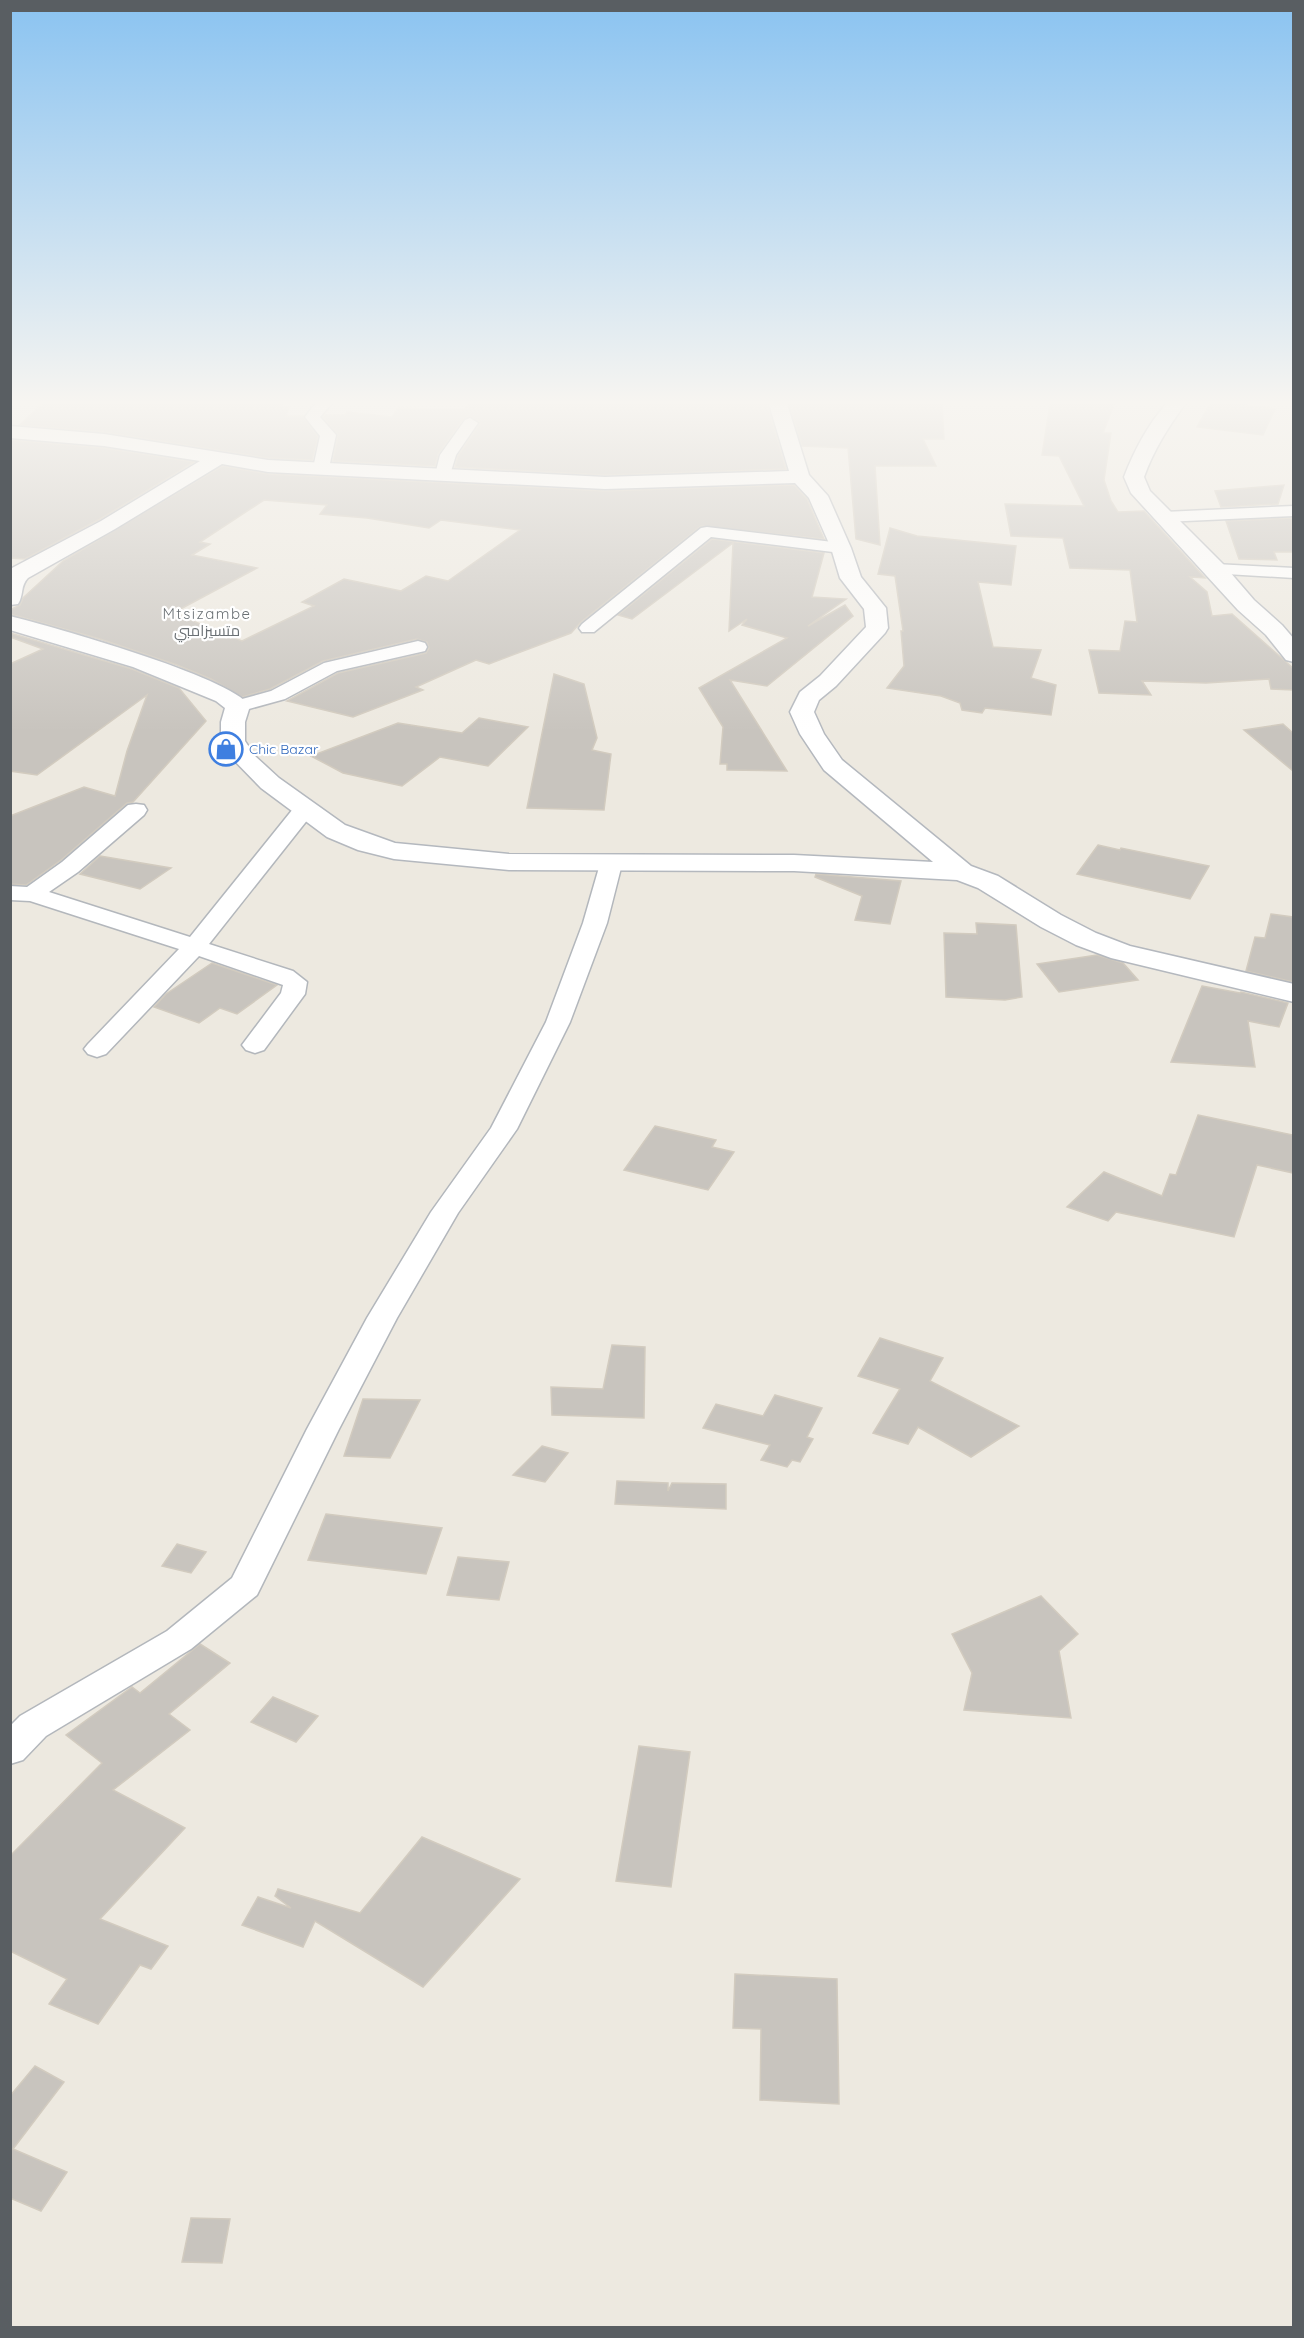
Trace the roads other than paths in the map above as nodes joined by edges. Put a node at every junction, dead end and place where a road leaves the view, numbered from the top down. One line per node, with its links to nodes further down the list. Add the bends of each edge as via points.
1 (127, 513): 9 (street, via 20,573 11,583)
2 (826, 513): 6 (street)
3 (1160, 513): 5 (street)
4 (1248, 513): 5 (street)
5 (1164, 517): 7 (street)
6 (842, 548): 11 (street, via 707,532); 18 (street, via 851,578 875,608 877,628 808,698 802,712 833,765)
7 (1215, 568): 8 (street); 13 (street)
8 (1293, 573)
9 (10, 598)
10 (10, 623): 14 (street, via 141,662 224,696)
11 (588, 628)
12 (417, 647): 14 (street, via 331,667 278,695)
13 (1293, 655)
14 (238, 706): 15 (street, via 233,722 237,751)
15 (305, 809): 17 (street, via 336,831 394,851 509,862); 20 (street)
16 (136, 810): 19 (street, via 70,867)
17 (611, 864): 18 (street, via 795,863); 24 (street, via 595,923 558,1022 504,1129 446,1212 382,1318 244,1586 179,1640 33,1725)
18 (961, 872): 21 (street, via 988,882 1051,921 1121,952)
19 (21, 894): 20 (street)
20 (195, 946): 22 (street, via 295,982 293,994); 23 (street)
21 (1293, 993)
22 (255, 1045)
23 (97, 1048)
24 (10, 1750)

